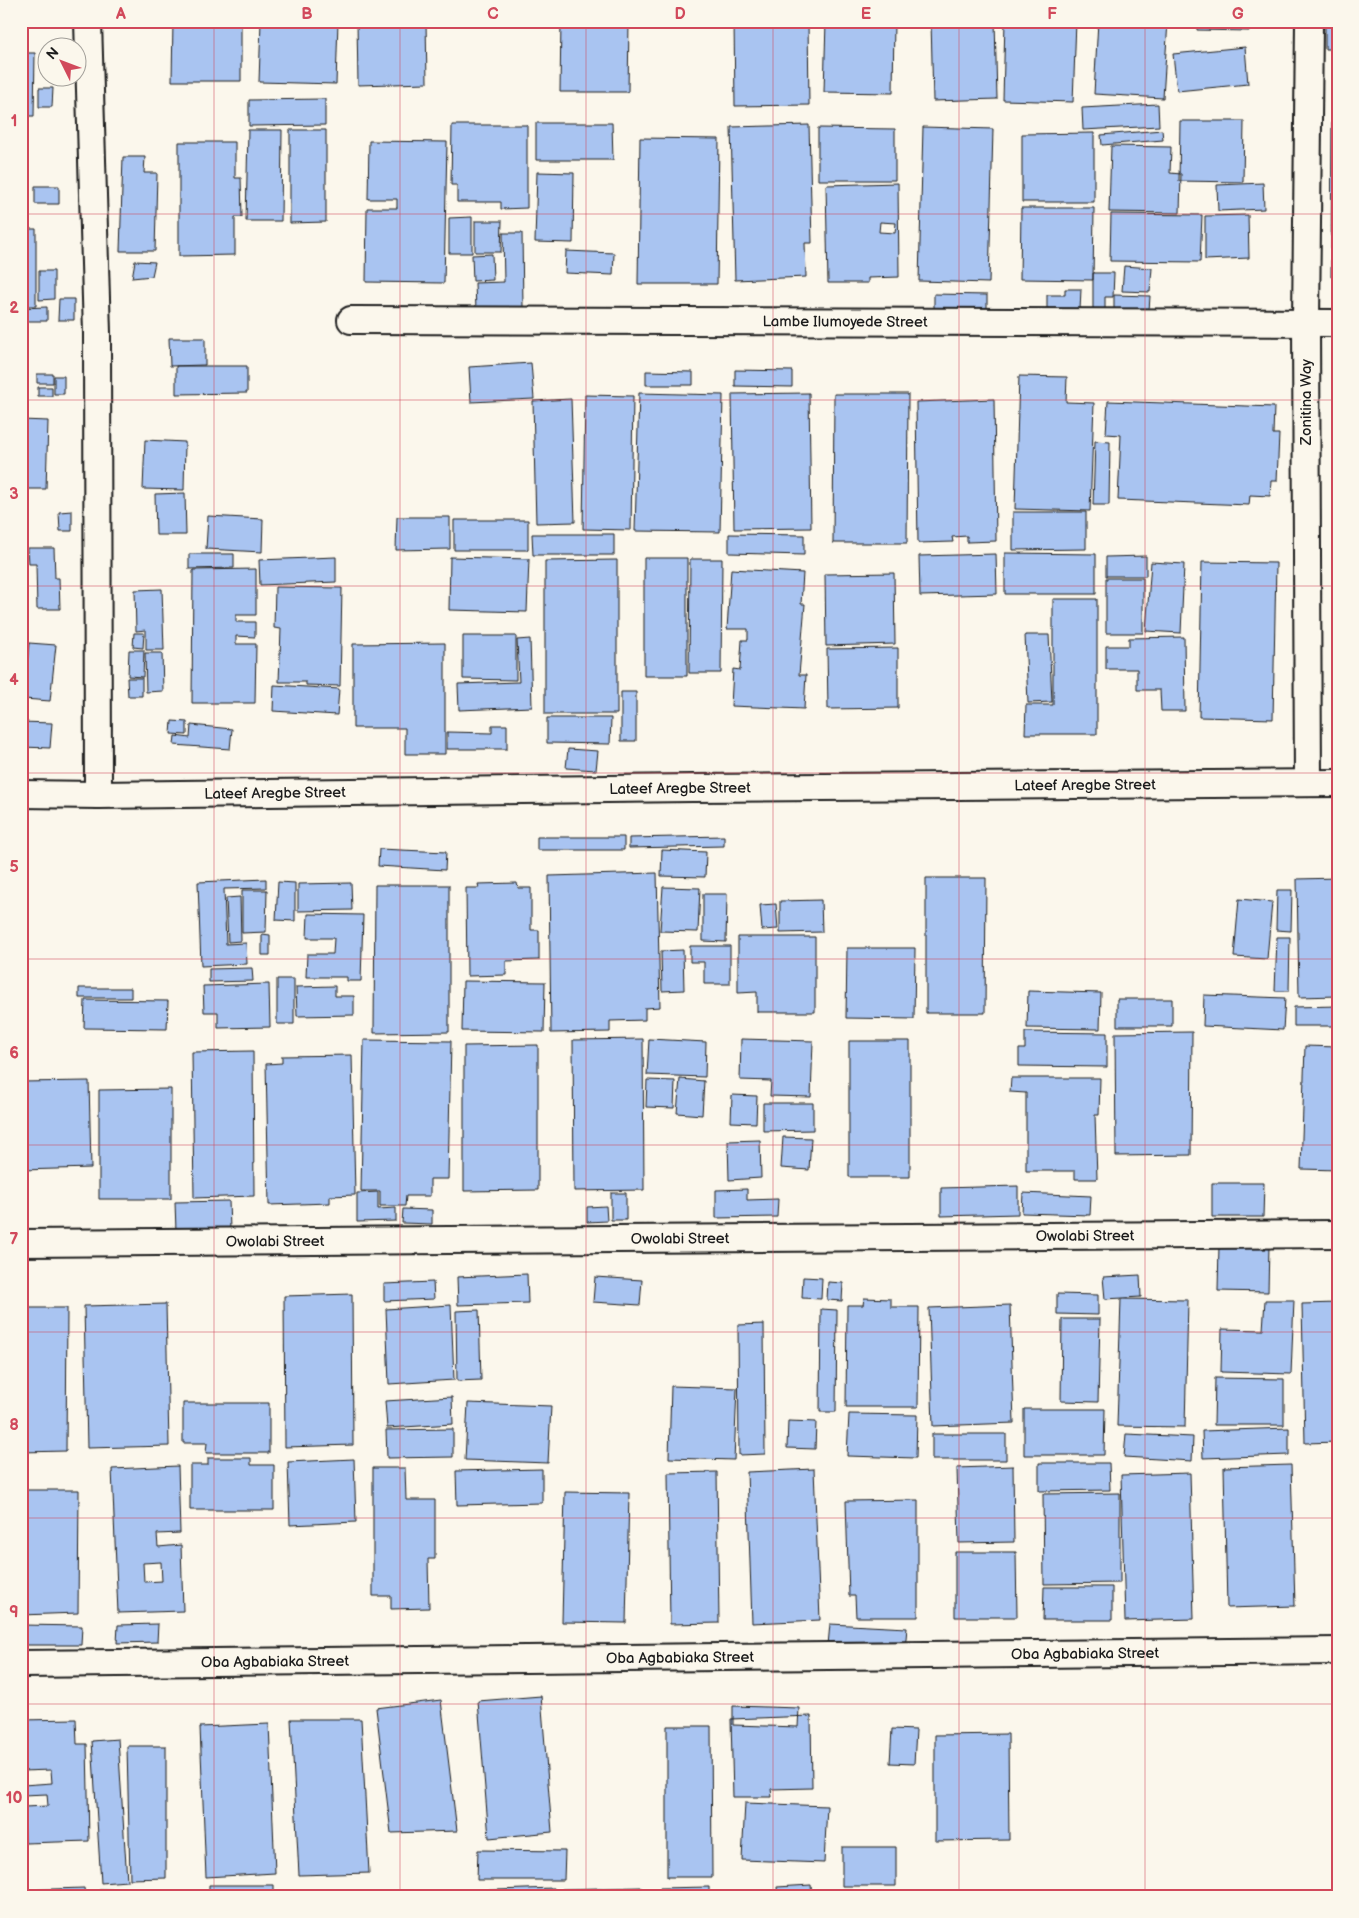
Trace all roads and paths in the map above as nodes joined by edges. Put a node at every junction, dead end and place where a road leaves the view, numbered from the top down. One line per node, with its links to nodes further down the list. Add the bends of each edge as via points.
1 (88, 21): 9 (street, via 97,333)
2 (1309, 21): 4 (street, Zonitina Way)
3 (351, 320): 4 (street, Lambe Ilumoyede Street)
4 (1306, 323): 5 (street, Lambe Ilumoyede Street); 6 (street, Zonitina Way)
5 (1338, 323)
6 (1308, 783): 7 (street, Lateef Aregbe Street); 9 (street, Lateef Aregbe Street)
7 (1338, 784)
8 (21, 794): 9 (street, Lateef Aregbe Street)
9 (98, 795)
10 (1338, 1234): 11 (street, Owolabi Street)
11 (21, 1243)
12 (1338, 1651): 13 (street, Oba Agbabiaka Street)
13 (21, 1664)

